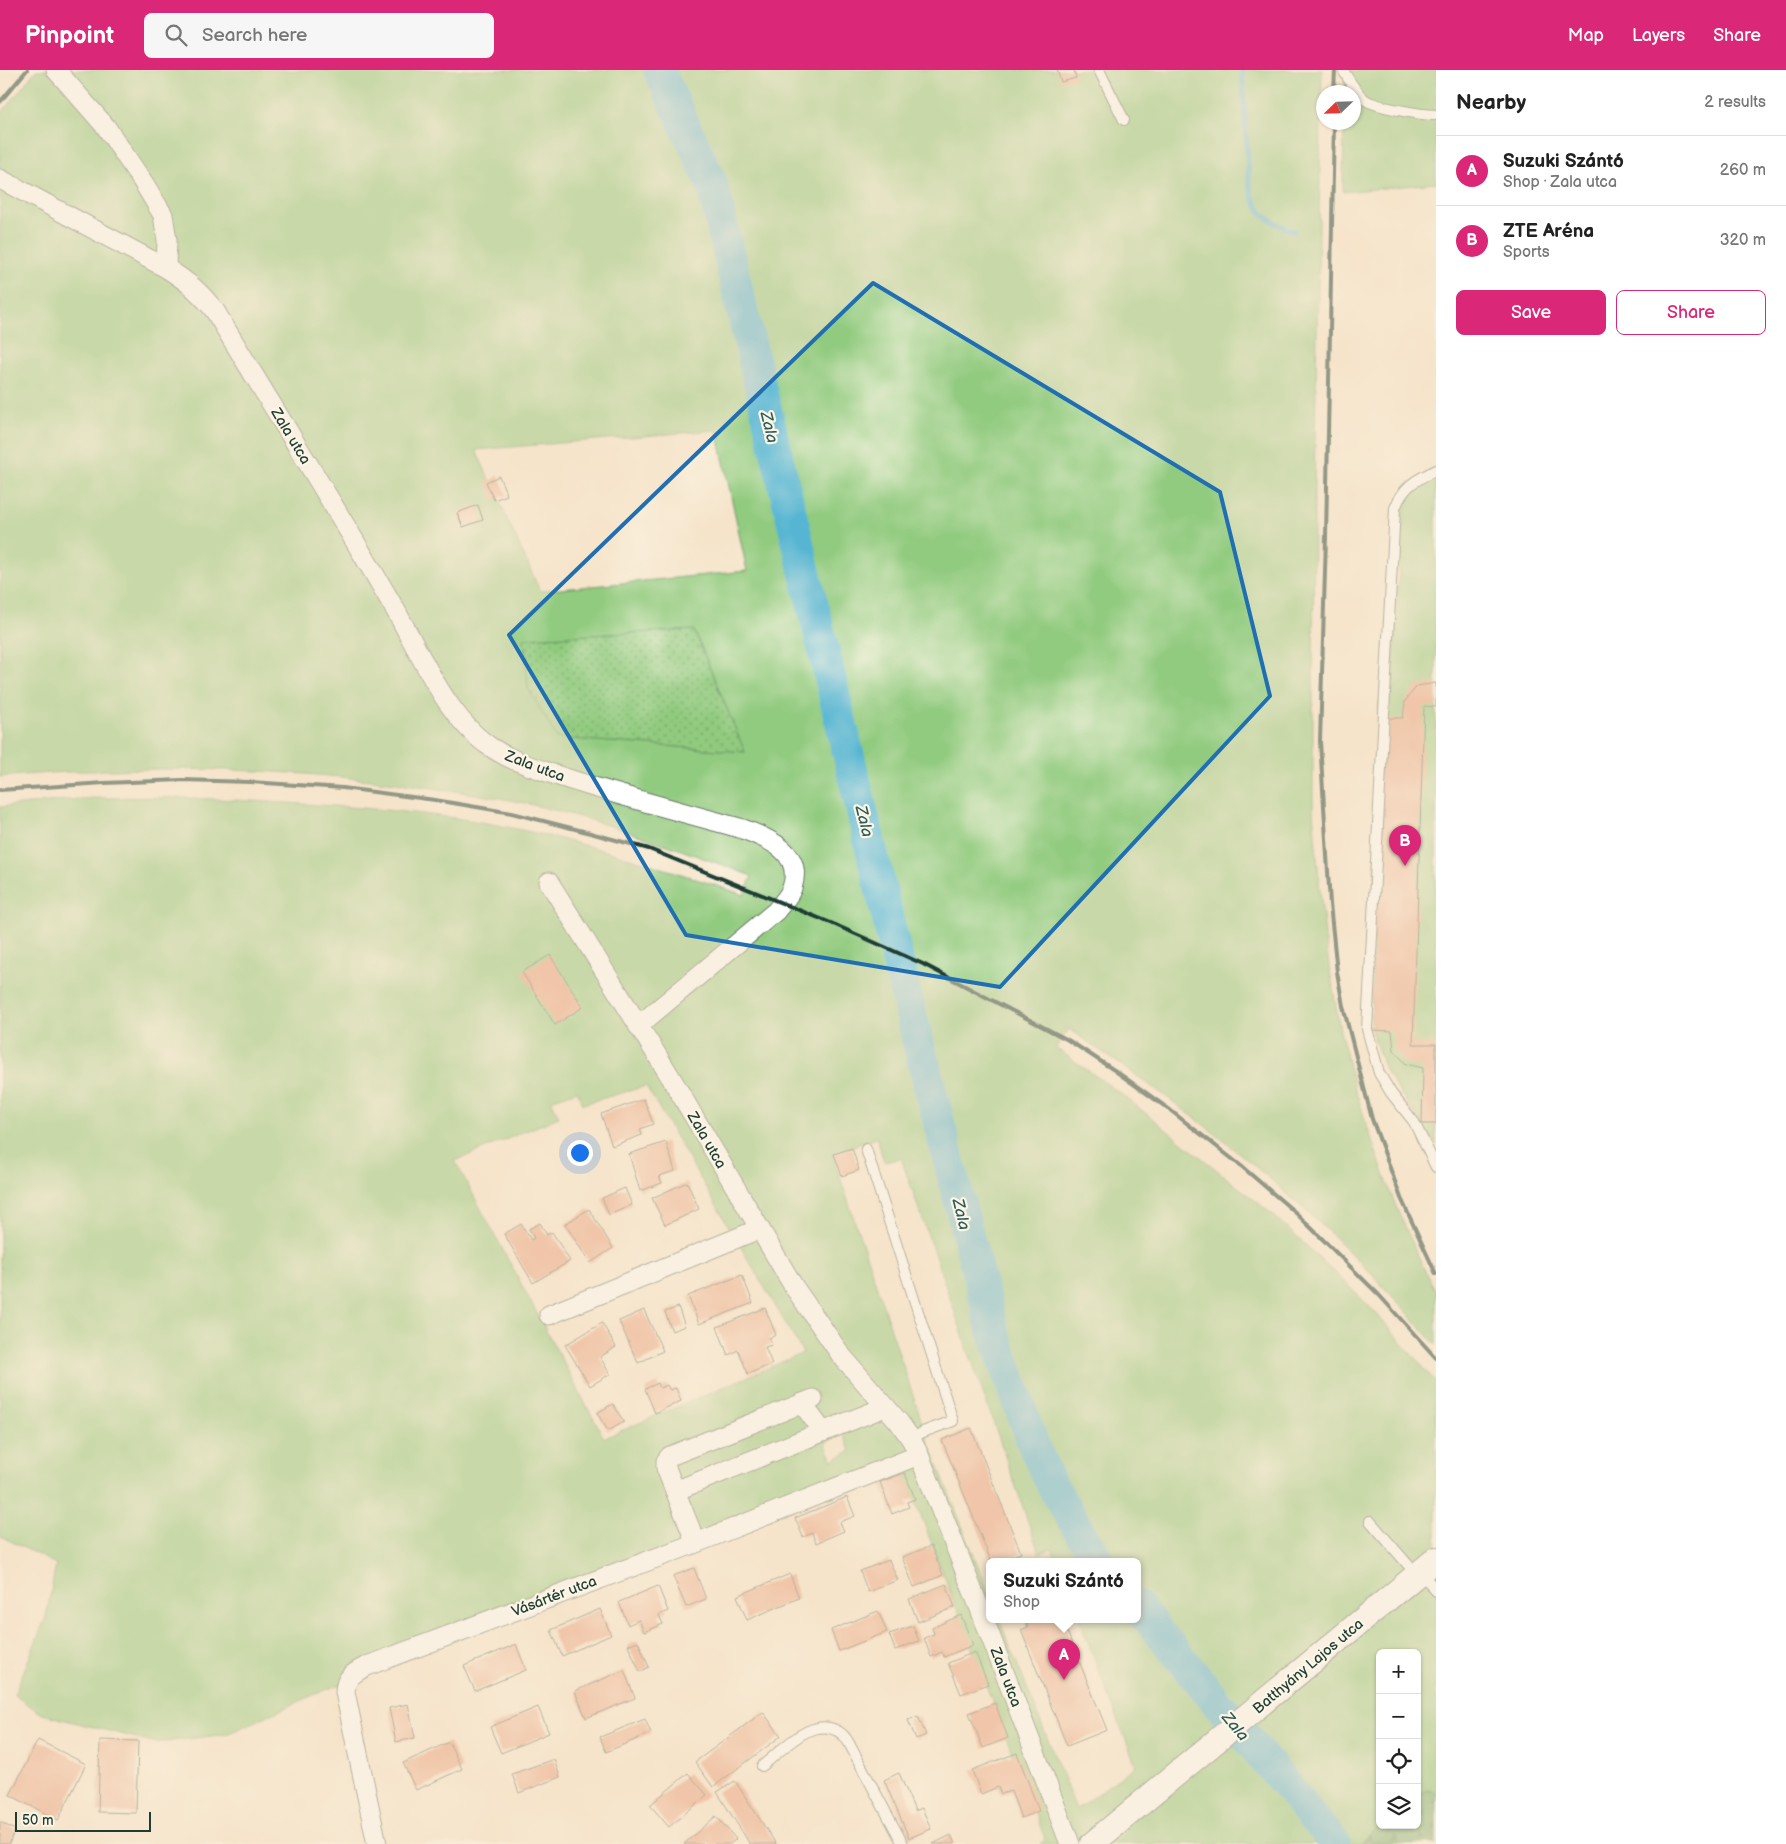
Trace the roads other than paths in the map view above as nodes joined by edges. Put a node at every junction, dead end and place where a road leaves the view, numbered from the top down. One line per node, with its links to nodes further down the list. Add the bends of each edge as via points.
1 (56, 70): 7 (street, via 106,127 163,215 167,240)
2 (1099, 70): 5 (lane)
3 (1343, 70): 4 (lane, via 1365,100 1380,106)
4 (1436, 115)
5 (1124, 120)
6 (0, 179): 7 (street, Zala utca)
7 (166, 268): 10 (street, Zala utca, via 196,288 215,311 445,698 476,736 522,764 743,829 776,843 787,854 794,878 788,895 776,911)
8 (1436, 470): 12 (lane, via 1414,482 1401,494 1395,508 1367,1030 1379,1073 1414,1122)
9 (549, 882): 10 (street, Zala utca)
10 (638, 1026): 13 (street, Zala utca)
11 (866, 1149): 17 (lane, via 954,1421 923,1432)
12 (1436, 1167)
13 (759, 1229): 14 (street); 15 (street, Zala utca, via 841,1355)
14 (549, 1315)
15 (885, 1407): 16 (street); 17 (street, Zala utca)
16 (822, 1432): 18 (street); 18 (street, via 807,1401 670,1456 666,1468)
17 (915, 1447): 20 (street, Vásártér utca); 26 (street, Zala utca)
18 (675, 1491): 20 (street)
19 (1370, 1521): 21 (lane, via 1410,1567)
20 (696, 1543): 24 (street, Vásártér utca, via 367,1666 350,1676 345,1692)
21 (1427, 1567): 22 (lane, via 1429,1582); 27 (street, Batthyány Lajos utca)
22 (1436, 1591)
23 (762, 1766): 25 (lane, via 813,1728 822,1726 843,1734)
24 (377, 1844)
25 (903, 1844)
26 (1070, 1844)
27 (1092, 1844)

